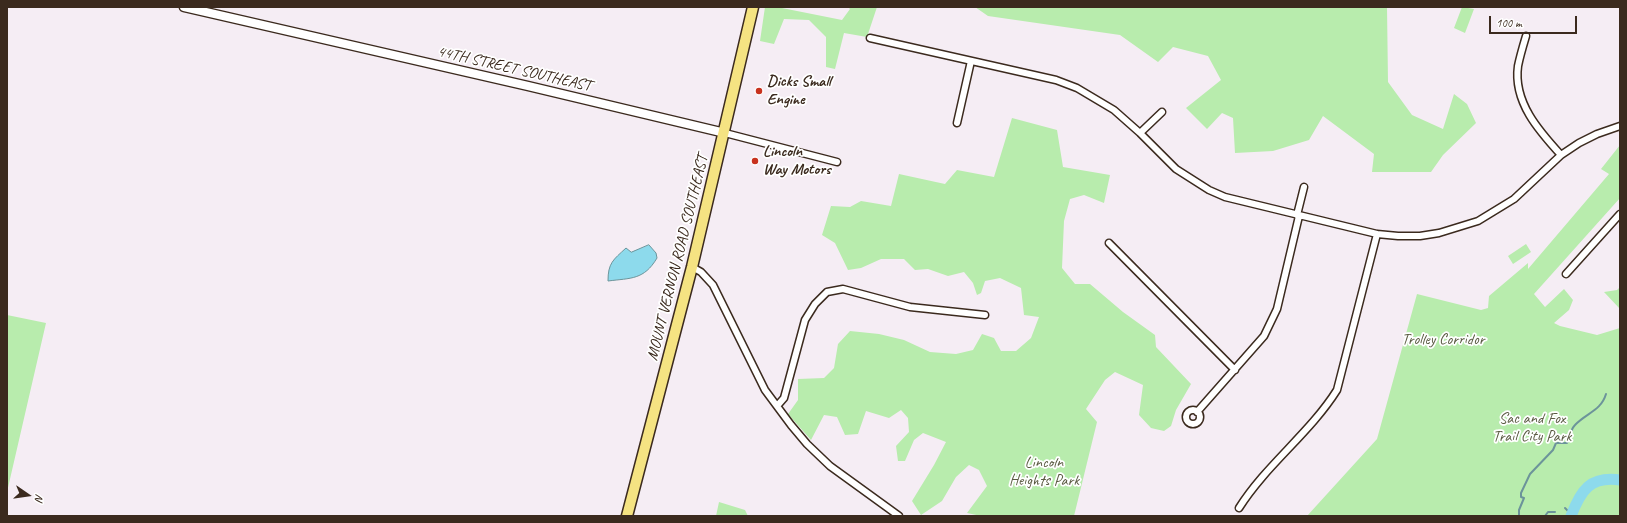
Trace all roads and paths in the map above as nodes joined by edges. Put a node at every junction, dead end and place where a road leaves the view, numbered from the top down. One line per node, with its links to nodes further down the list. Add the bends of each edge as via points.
1 (184, 7): 9 (street, 44TH STREET SOUTHEAST)
2 (753, 7): 9 (main road, MOUNT VERNON ROAD SOUTHEAST)
3 (1526, 36): 11 (street, via 1518,67 1518,86 1523,104)
4 (870, 38): 5 (street)
5 (971, 61): 7 (street); 10 (street, via 1056,80 1077,88 1114,110)
6 (1162, 112): 10 (street)
7 (957, 123)
8 (1620, 126): 11 (street, via 1597,134)
9 (725, 133): 12 (street, 44TH STREET SOUTHEAST); 18 (main road, MOUNT VERNON ROAD SOUTHEAST)
10 (1140, 133): 15 (street, via 1176,169 1209,190 1242,202)
11 (1561, 155): 16 (street, via 1514,199 1478,221 1459,228 1420,236)
12 (837, 162)
13 (1304, 186): 15 (street)
14 (1620, 214): 19 (street)
15 (1298, 216): 16 (street); 21 (street, via 1272,322 1264,336)
16 (1378, 234): 24 (street, via 1337,390 1323,410 1249,492)
17 (1110, 243): 21 (street)
18 (692, 267): 22 (street, via 713,285 765,390); 25 (main road, MOUNT VERNON ROAD SOUTHEAST)
19 (1566, 274)
20 (985, 315): 22 (street, via 910,307 843,289 827,292 815,304 805,320 784,398)
21 (1235, 370): 23 (street)
22 (777, 406): 26 (street, via 790,425 818,455)
23 (1197, 412)
24 (1238, 508)
25 (627, 516)
26 (899, 516)

